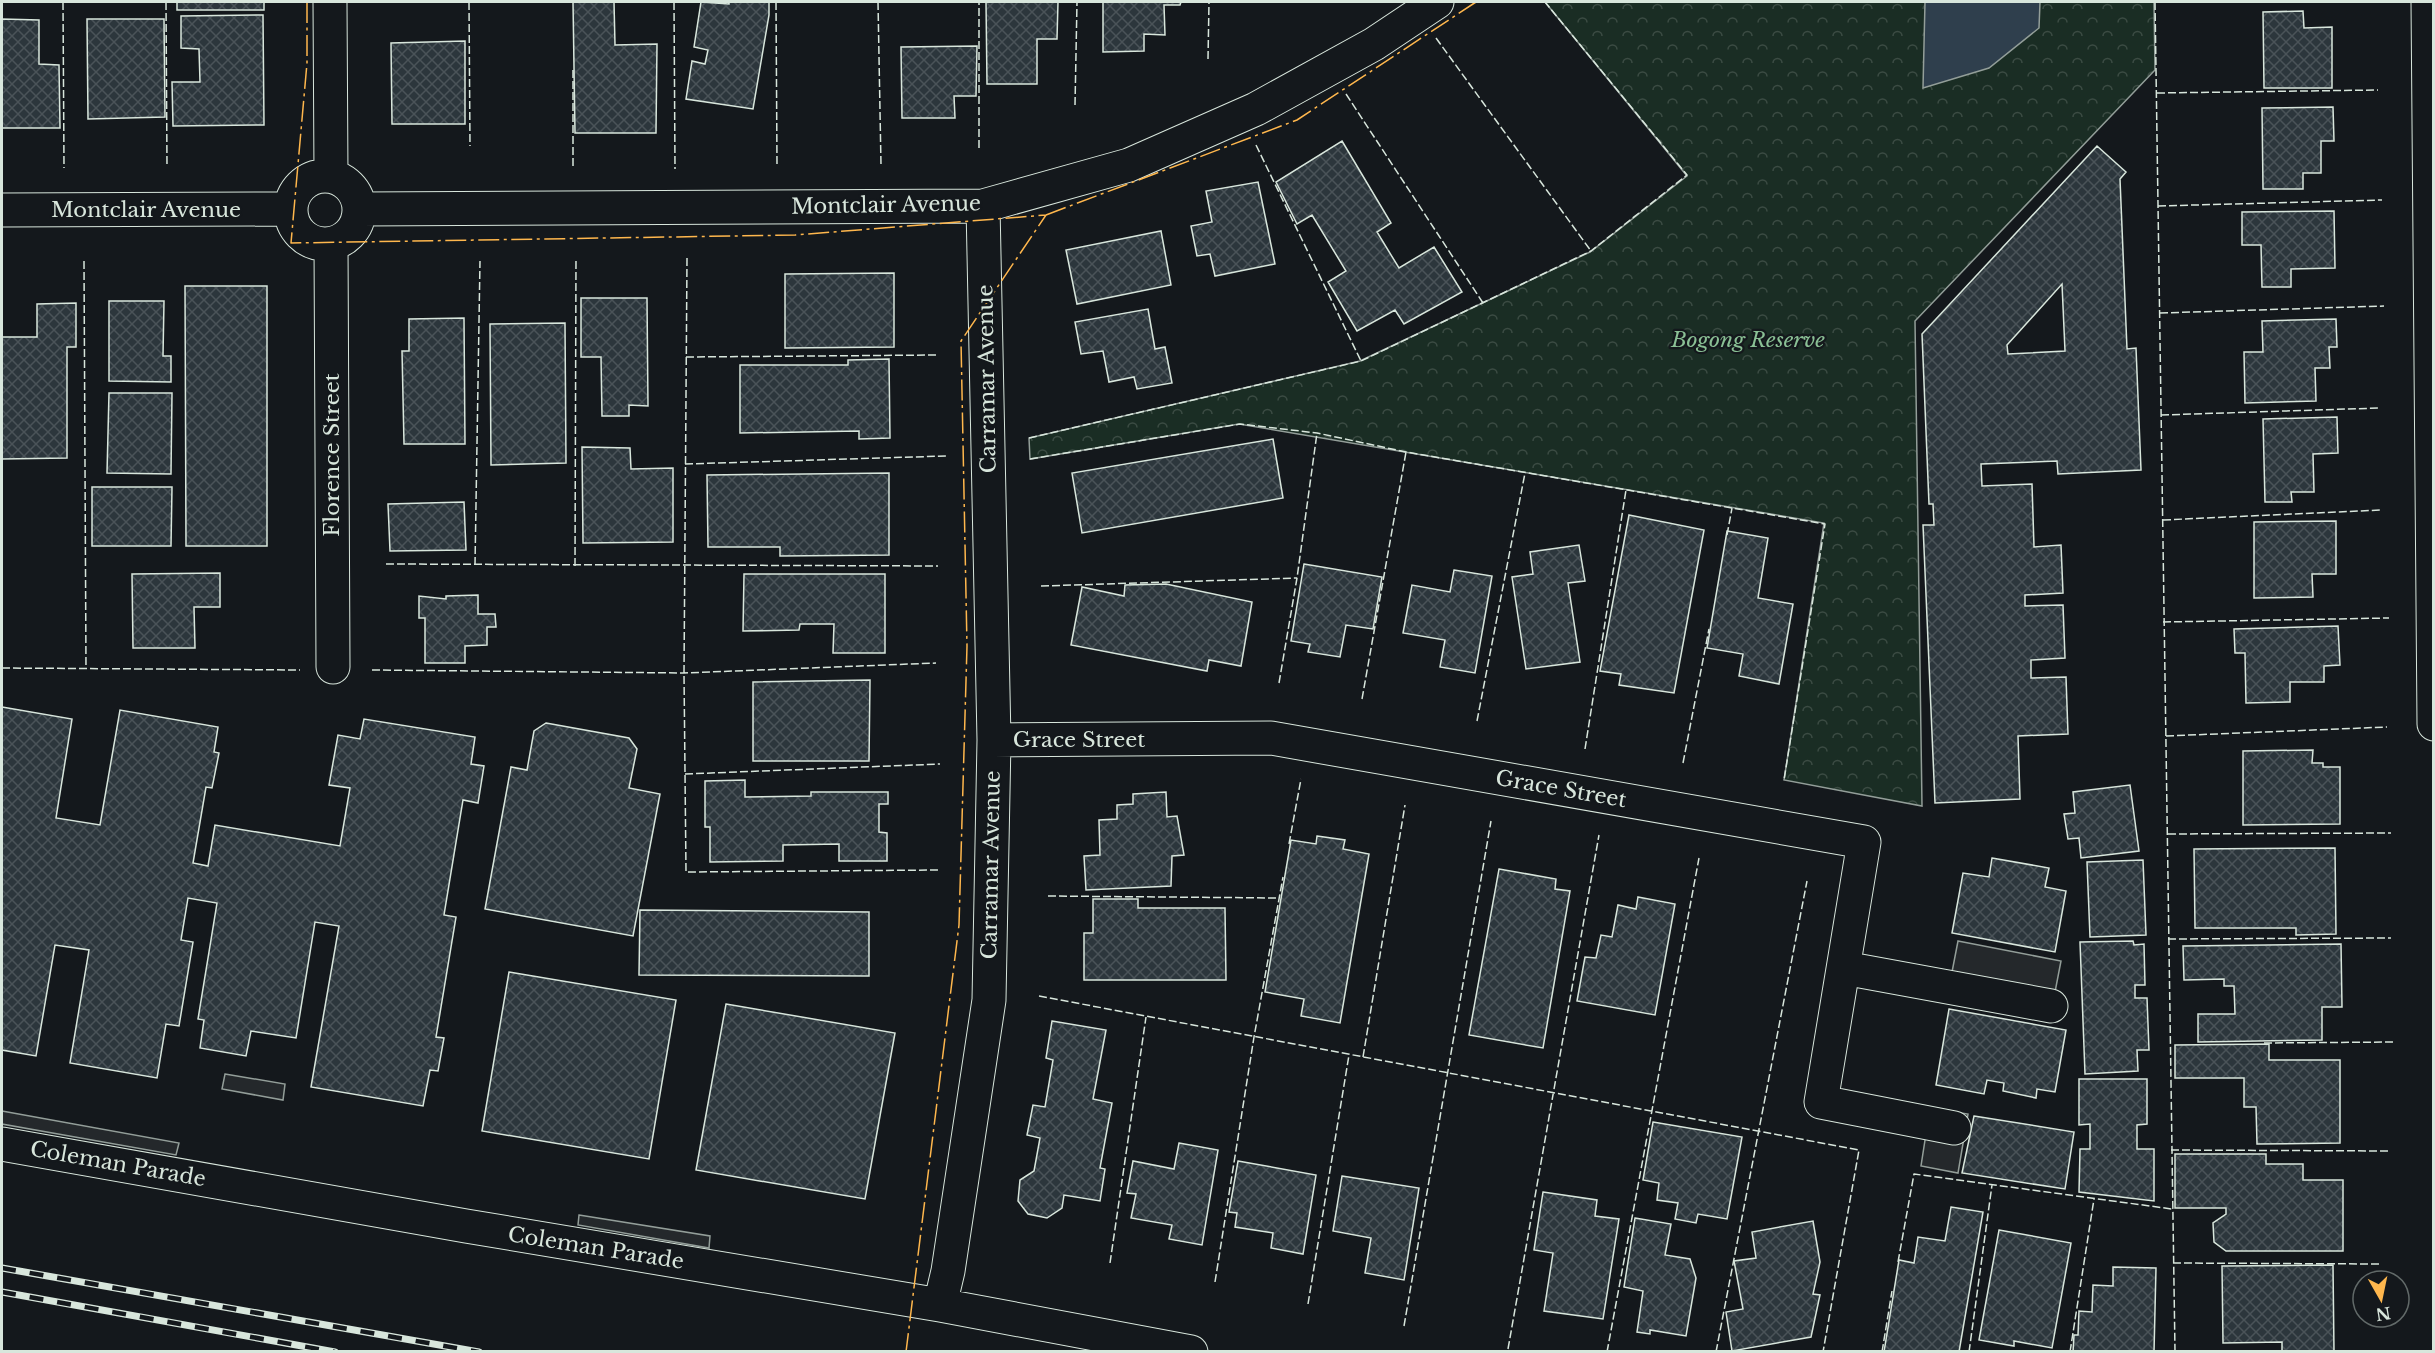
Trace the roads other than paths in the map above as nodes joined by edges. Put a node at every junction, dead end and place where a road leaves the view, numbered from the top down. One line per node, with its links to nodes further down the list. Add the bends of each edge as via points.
1 (330, 2): 4 (street)
2 (1437, 2): 5 (street, Montclair Avenue, via 1374,44 1256,109 1129,165)
3 (2428, 2): 11 (street)
4 (331, 176): 6 (street, via 309,180 299,187); 7 (street, via 351,188)
5 (983, 206): 7 (street, Montclair Avenue); 12 (street, Carramar Avenue)
6 (291, 209): 8 (street, Montclair Avenue); 9 (street, via 298,232 319,244)
7 (360, 209): 9 (street, via 352,231)
8 (2, 210)
9 (331, 244): 10 (street, Florence Street)
10 (333, 666)
11 (2433, 724)
12 (994, 740): 13 (street, Grace Street, via 1271,738 1864,842); 17 (street, Carramar Avenue, via 989,1000)
13 (1844, 968): 14 (street); 15 (street, Grace Street, via 1821,1102)
14 (2051, 1006)
15 (1954, 1128)
16 (2, 1144): 17 (street, Coleman Parade)
17 (940, 1305): 18 (street, Coleman Parade)
18 (1191, 1352)

